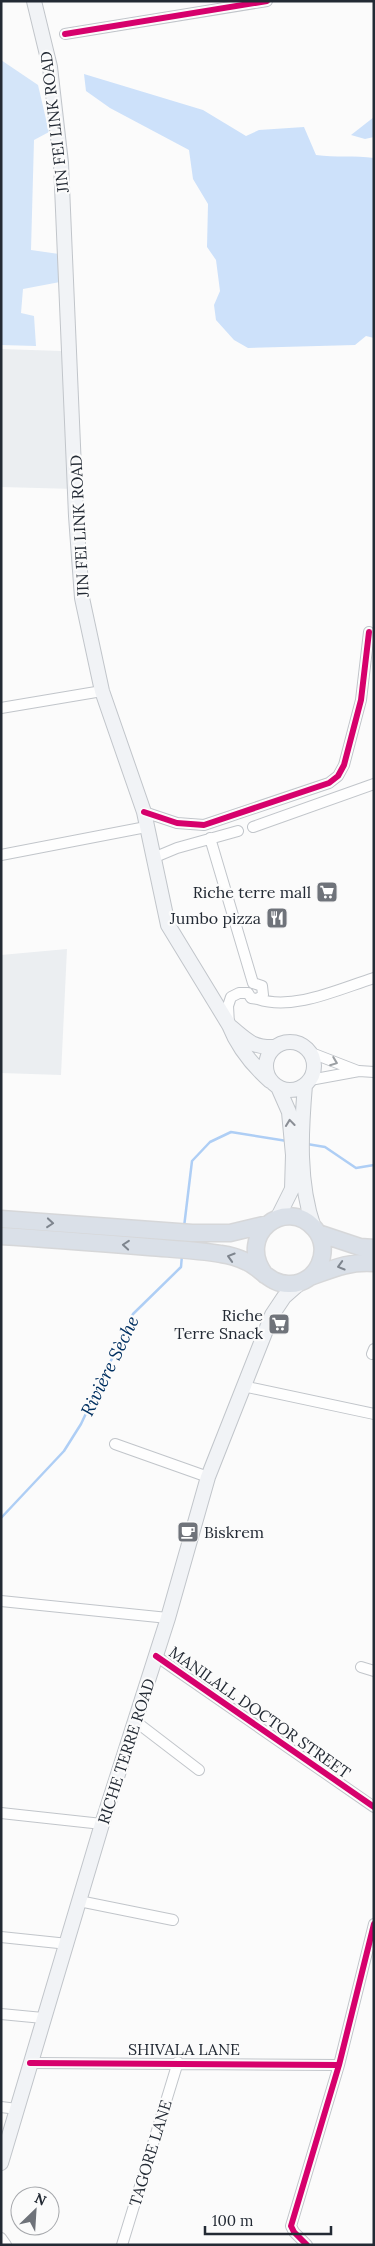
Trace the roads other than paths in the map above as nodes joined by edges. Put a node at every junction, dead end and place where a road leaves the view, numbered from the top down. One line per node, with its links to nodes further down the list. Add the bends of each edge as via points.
1 (34, 1): 5 (main road, JIN FEI LINK ROAD, via 50,67 61,163 79,562 82,598)
2 (267, 1): 3 (street)
3 (65, 34)
4 (369, 632): 8 (street, via 361,700 344,765 338,776 329,783 204,825 177,823)
5 (102, 691): 6 (street); 8 (main road, JIN FEI LINK ROAD)
6 (1, 708)
7 (374, 784): 10 (street)
8 (144, 812): 9 (main road, JIN FEI LINK ROAD); 14 (main road, via 152,824)
9 (146, 827): 13 (street); 14 (main road, JIN FEI LINK ROAD)
10 (253, 828)
11 (238, 831): 12 (street)
12 (210, 838): 14 (street); 16 (street)
13 (1, 855)
14 (157, 856): 19 (main road, JIN FEI LINK ROAD, via 173,926)
15 (374, 978): 18 (street, via 282,1003)
16 (253, 983): 17 (street, via 248,987); 18 (street, via 260,984)
17 (248, 993): 18 (street, via 251,998); 19 (street, via 231,997)
18 (261, 995)
19 (229, 1025): 20 (main road, via 253,1045); 25 (main road, via 236,1042 254,1066)
20 (275, 1047): 21 (main road, via 289,1042); 25 (main road, via 265,1066)
21 (309, 1052): 22 (street, one-way to 22); 24 (main road, via 314,1070)
22 (359, 1071): 23 (street); 24 (street)
23 (374, 1072)
24 (308, 1082): 25 (main road, via 288,1090); 28 (main road, via 302,1113 303,1166 307,1208)
25 (274, 1084): 27 (main road, one-way to 25, via 292,1189 293,1155 289,1112 286,1101)
26 (1, 1219): 27 (highway, one-way to 27, via 230,1234)
27 (272, 1221): 28 (highway, via 297,1217); 32 (highway, via 261,1230 255,1248 259,1267)
28 (316, 1231): 30 (highway, via 360,1247); 33 (highway, via 323,1245 322,1257 318,1268)
29 (1, 1236): 32 (highway, one-way to 29, via 247,1262 222,1254)
30 (374, 1248)
31 (374, 1263): 33 (highway, one-way to 33, via 345,1264)
32 (269, 1277): 33 (highway, via 290,1284); 34 (main road, via 274,1295)
33 (305, 1280): 34 (main road, via 284,1297)
34 (272, 1315): 35 (main road, RICHE TERRE ROAD)
35 (243, 1386): 36 (street); 38 (main road, RICHE TERRE ROAD)
36 (374, 1414)
37 (116, 1444): 38 (street)
38 (208, 1477): 40 (main road, RICHE TERRE ROAD)
39 (1, 1601): 40 (street)
40 (168, 1618): 41 (main road, RICHE TERRE ROAD)
41 (156, 1656): 44 (main road, RICHE TERRE ROAD); 46 (street, MANILALL DOCTOR STREET)
42 (361, 1668): 43 (street)
43 (374, 1671)
44 (135, 1721): 45 (street); 48 (main road, RICHE TERRE ROAD)
45 (199, 1770)
46 (374, 1807)
47 (1, 1813): 48 (street)
48 (102, 1824): 49 (main road, RICHE TERRE ROAD)
49 (79, 1901): 50 (street); 53 (main road, RICHE TERRE ROAD)
50 (173, 1920)
51 (374, 1924): 58 (street)
52 (1, 1937): 53 (street)
53 (68, 1944): 55 (main road, RICHE TERRE ROAD)
54 (1, 2014): 55 (street)
55 (43, 2018): 57 (main road, RICHE TERRE ROAD)
56 (178, 2062): 57 (street, SHIVALA LANE); 58 (street, SHIVALA LANE); 64 (street, TAGORE LANE)
57 (30, 2063): 60 (main road, RICHE TERRE ROAD)
58 (338, 2065): 65 (street, via 291,2226)
59 (1, 2107): 60 (street)
60 (18, 2109): 61 (main road, RICHE TERRE ROAD)
61 (1, 2163)
62 (1, 2238): 63 (street)
63 (6, 2245)
64 (122, 2245)
65 (307, 2245)

